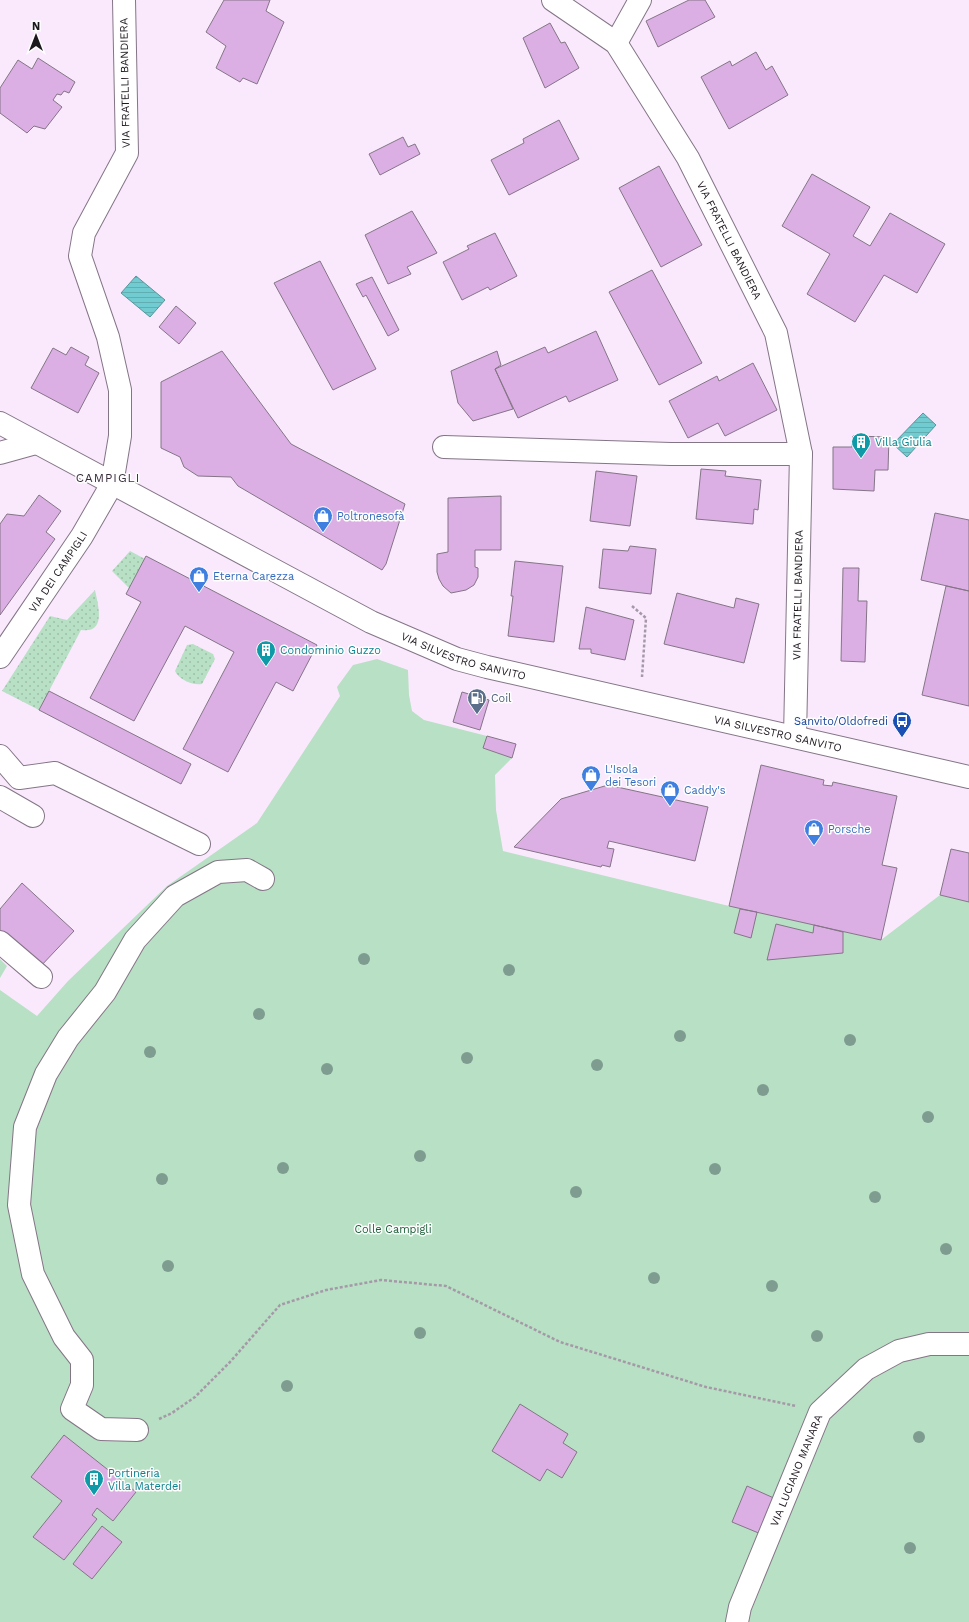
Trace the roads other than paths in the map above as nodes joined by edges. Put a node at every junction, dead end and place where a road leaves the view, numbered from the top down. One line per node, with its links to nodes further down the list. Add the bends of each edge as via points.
1 (124, 0): 10 (street, VIA FRATELLI BANDIERA, via 127,153 84,233 80,256 108,337 120,390 120,436)
2 (554, 0): 4 (street, VIA FRATELLI BANDIERA)
3 (640, 0): 4 (street)
4 (616, 43): 9 (street, VIA FRATELLI BANDIERA, via 688,158 776,332)
5 (0, 423): 6 (street, VIA SILVESTRO SANVITO)
6 (36, 443): 8 (street); 10 (street, VIA SILVESTRO SANVITO)
7 (444, 448): 9 (street, via 671,454)
8 (0, 453)
9 (801, 454): 12 (street, VIA FRATELLI BANDIERA)
10 (112, 484): 11 (street, VIA DEI CAMPIGLI, via 82,536); 12 (street, VIA SILVESTRO SANVITO, via 371,622 457,659)
11 (0, 657)
12 (795, 737): 14 (street, VIA SILVESTRO SANVITO)
13 (0, 756): 15 (street)
14 (969, 777)
15 (10, 781): 18 (street, via 55,773)
16 (0, 797): 17 (street)
17 (33, 816)
18 (199, 844)
19 (263, 879): 23 (street, via 247,870 218,872 175,896 135,940 105,992 68,1038 46,1074 25,1127 19,1204 33,1274 64,1337 82,1360 82,1385 72,1409 101,1429)
20 (0, 942): 21 (street)
21 (41, 977)
22 (969, 1344): 24 (street, VIA LUCIANO MANARA, via 929,1344 899,1351 866,1369 820,1412)
23 (137, 1430)
24 (736, 1621)

